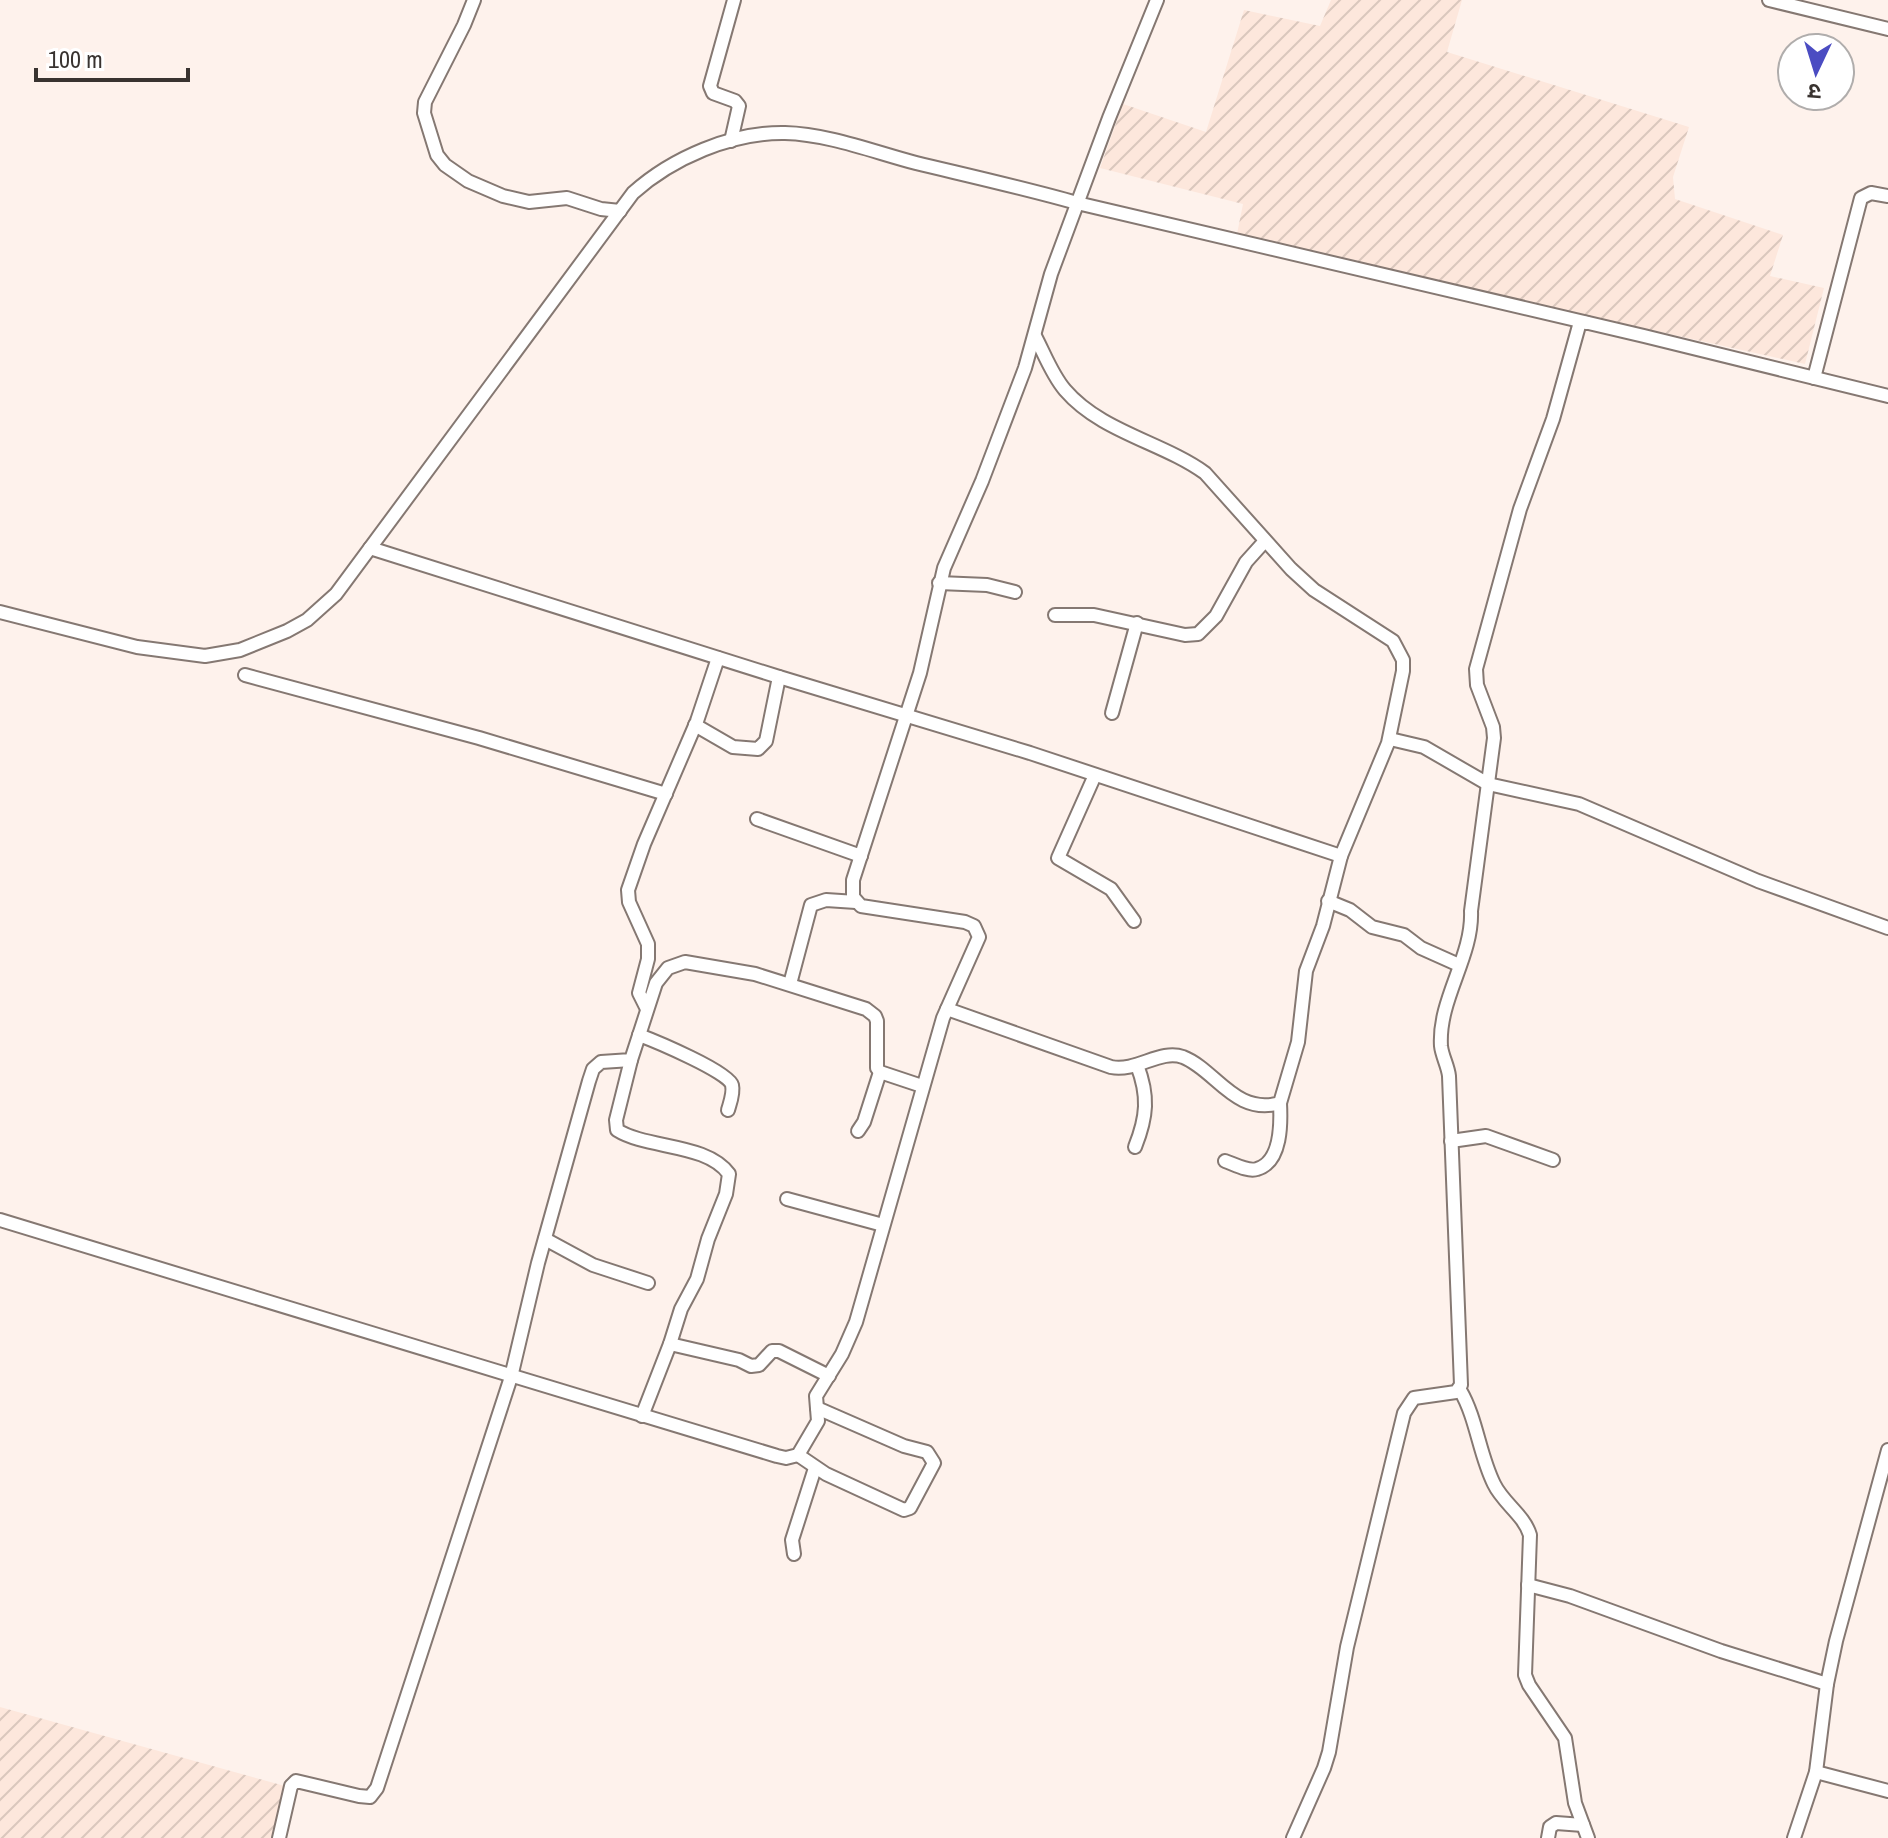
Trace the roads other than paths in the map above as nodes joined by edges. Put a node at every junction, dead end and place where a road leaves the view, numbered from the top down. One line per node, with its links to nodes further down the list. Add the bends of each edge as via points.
1 (474, 0): 9 (street, via 423,108 437,155 456,174 503,196 529,202 567,198)
2 (734, 0): 6 (street, via 710,86 713,93 739,106)
3 (1157, 0): 8 (street)
4 (1769, 0): 5 (street)
5 (1888, 29)
6 (731, 141): 8 (street, via 805,135); 9 (street, via 666,169 633,193)
7 (1888, 196): 12 (street, via 1871,193 1861,198)
8 (1077, 203): 10 (street); 11 (street)
9 (620, 211): 15 (street)
10 (1582, 325): 12 (street); 29 (street, via 1520,509 1476,669 1493,727)
11 (1035, 336): 14 (street, via 1077,401 1205,473); 16 (street)
12 (1814, 378): 13 (street)
13 (1888, 396)
14 (1264, 542): 20 (street, via 1246,562 1216,616 1198,634); 27 (street, via 1314,590 1399,650 1403,671)
15 (370, 548): 18 (street, via 336,594 307,620 220,655 137,647); 21 (street)
16 (939, 583): 17 (street); 25 (street)
17 (1015, 592)
18 (0, 612)
19 (1055, 615): 20 (street)
20 (1137, 623): 24 (street)
21 (718, 658): 23 (street); 26 (street)
22 (245, 675): 30 (street)
23 (779, 677): 25 (street); 26 (street, via 766,741 758,749 733,747)
24 (1112, 713)
25 (907, 715): 28 (street); 32 (street)
26 (695, 725): 30 (street)
27 (1390, 739): 29 (street, via 1424,747); 33 (street)
28 (1095, 775): 33 (street); 36 (street, via 1058,858 1111,889)
29 (1488, 784): 37 (street, via 1579,804 1758,881); 38 (street, via 1471,927)
30 (666, 794): 40 (street, via 628,890 648,944 639,993)
31 (757, 819): 32 (street)
32 (861, 856): 35 (street, via 852,891)
33 (1341, 856): 34 (street)
34 (1328, 901): 38 (street, via 1372,927 1404,935); 47 (street, via 1303,984 1298,1042)
35 (856, 902): 39 (street, via 811,905); 41 (street, via 965,922 977,929 978,942)
36 (1134, 921)
37 (1888, 928)
38 (1459, 965): 50 (street, via 1441,1042 1449,1076)
39 (790, 984): 40 (street, via 685,962 660,976); 45 (street, via 871,1012 877,1021)
40 (647, 1009): 42 (street)
41 (947, 1009): 44 (street, via 1111,1067); 46 (street)
42 (639, 1035): 43 (street); 48 (street, via 729,1079 733,1089)
43 (631, 1060): 57 (street, via 601,1062 593,1069); 59 (street, via 617,1130 704,1156 729,1174 697,1279)
44 (1137, 1065): 47 (street, via 1182,1057 1238,1098); 51 (street, via 1147,1109)
45 (880, 1072): 46 (street); 49 (street)
46 (922, 1086): 56 (street)
47 (1280, 1103): 53 (street, via 1279,1139 1269,1159 1253,1169)
48 (728, 1110)
49 (858, 1131)
50 (1451, 1141): 52 (street, via 1486,1136); 62 (street)
51 (1135, 1147)
52 (1553, 1160)
53 (1225, 1161)
54 (787, 1199): 56 (street)
55 (0, 1220): 61 (street)
56 (883, 1225): 60 (street, via 856,1322)
57 (545, 1239): 58 (street, via 593,1265); 61 (street)
58 (648, 1283)
59 (670, 1344): 60 (street, via 751,1366 779,1351); 64 (street)
60 (829, 1376): 63 (street, via 816,1396)
61 (511, 1377): 64 (street); 74 (street, via 374,1794 366,1797 296,1781)
62 (1460, 1390): 69 (street, via 1495,1487 1528,1529); 75 (street, via 1414,1398 1404,1413 1347,1647 1329,1752)
63 (817, 1408): 66 (street, via 815,1427); 67 (street, via 927,1452 934,1463 907,1510)
64 (642, 1416): 66 (street, via 777,1456)
65 (1888, 1450): 70 (street)
66 (798, 1455): 67 (street)
67 (815, 1468): 68 (street, via 792,1540)
68 (794, 1554)
69 (1528, 1585): 70 (street); 73 (street, via 1526,1681 1565,1738 1575,1803)
70 (1827, 1684): 71 (street)
71 (1816, 1772): 72 (street); 77 (street)
72 (1888, 1791)
73 (1586, 1832): 76 (street, via 1556,1823)
74 (279, 1838)
75 (1293, 1838)
76 (1548, 1838)
77 (1794, 1838)

